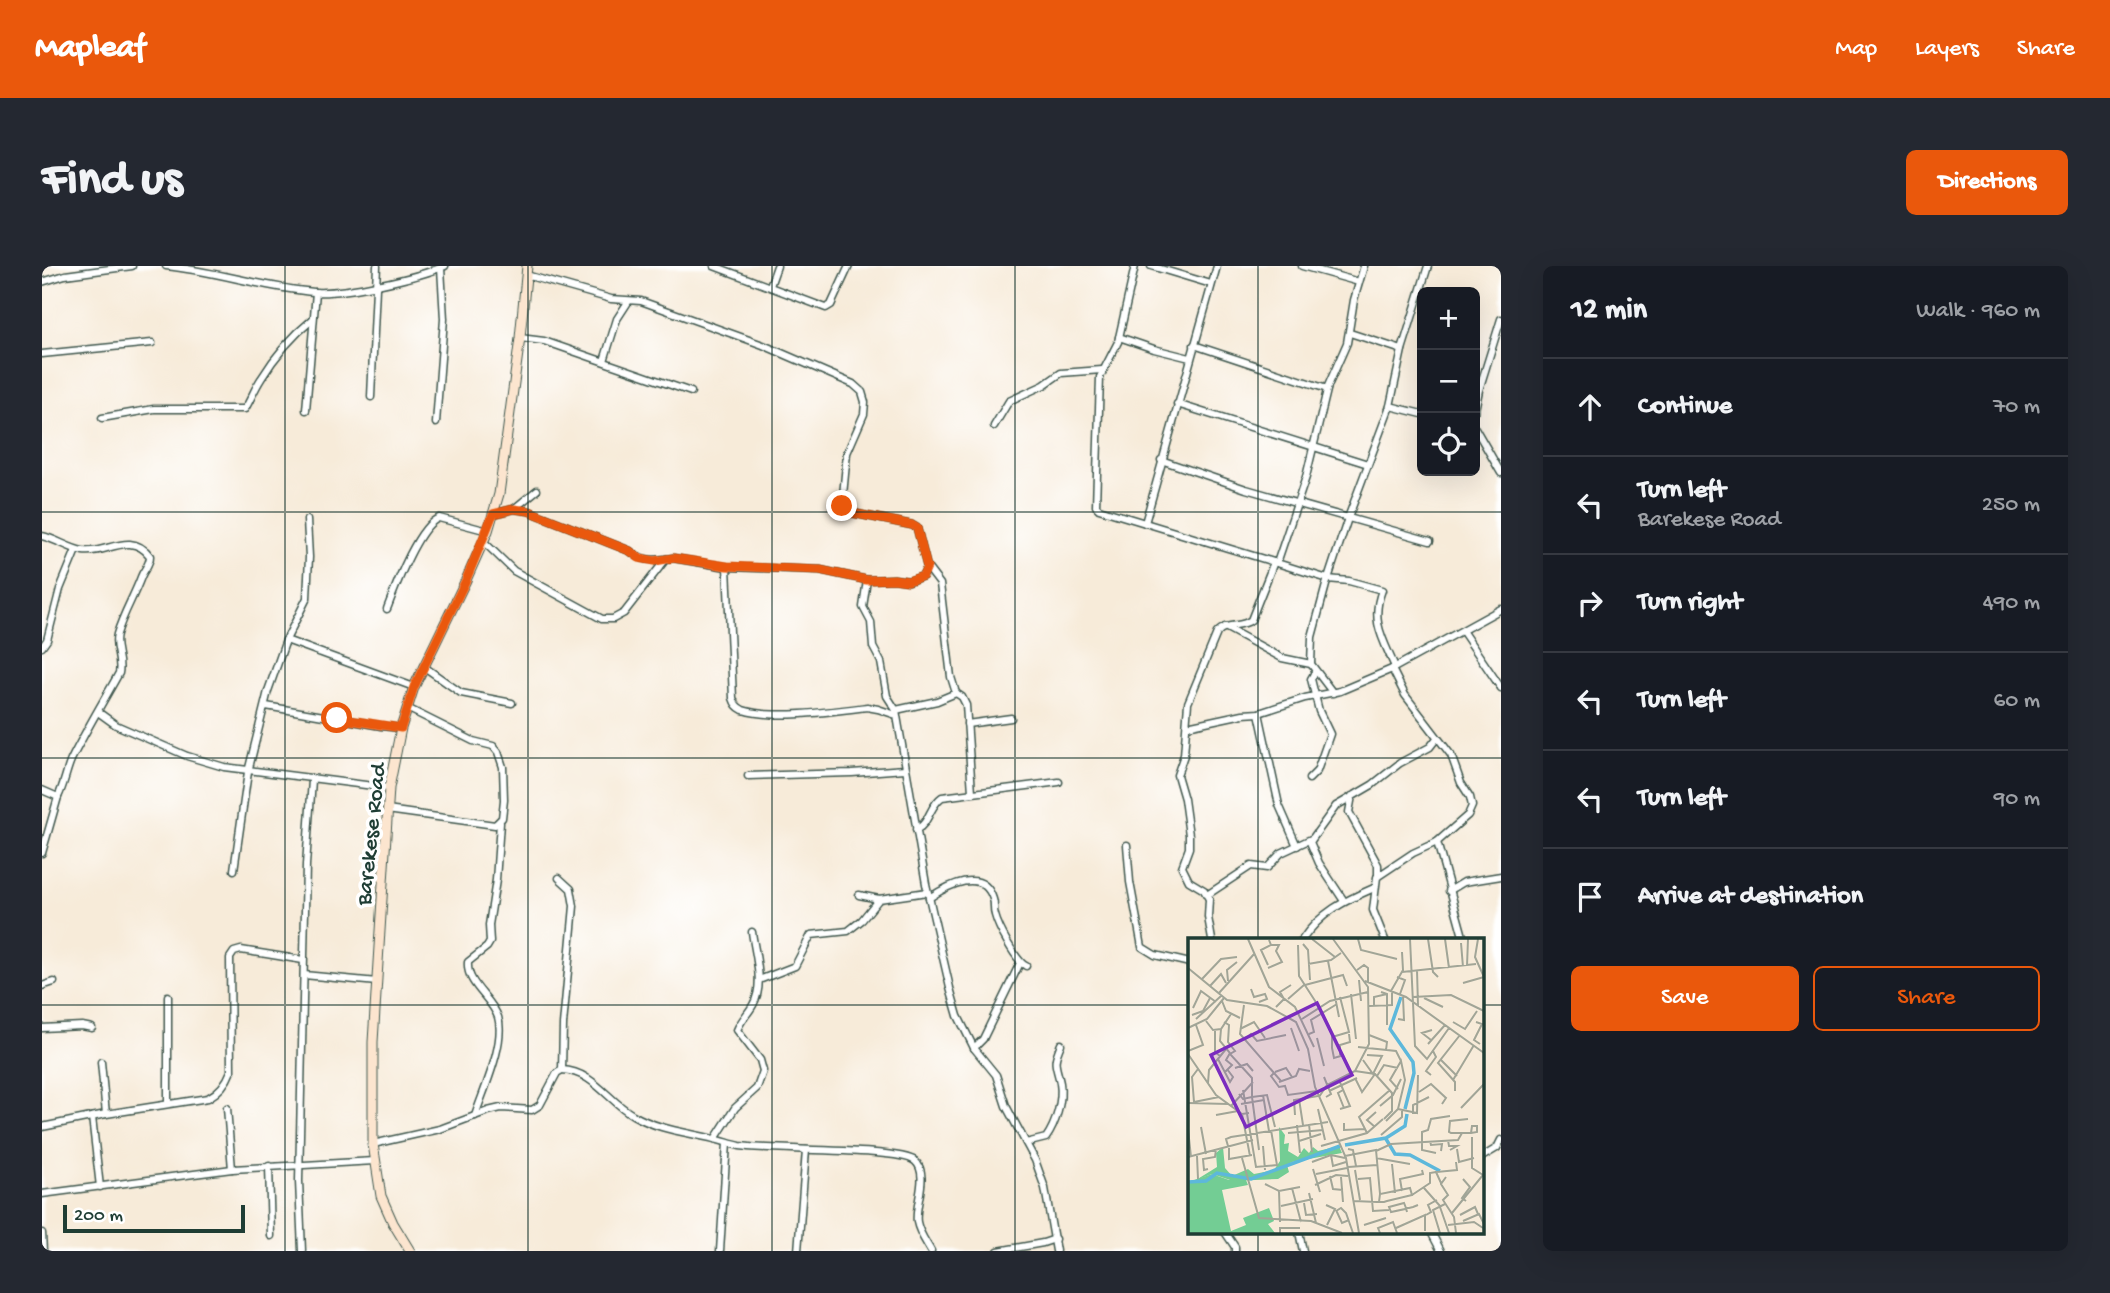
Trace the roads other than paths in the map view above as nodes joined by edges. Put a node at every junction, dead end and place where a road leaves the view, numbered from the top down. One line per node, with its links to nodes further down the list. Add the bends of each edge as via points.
1 (132, 266): 17 (street)
2 (166, 266): 16 (street)
3 (223, 266): 16 (street)
4 (377, 266): 19 (street)
5 (714, 266): 21 (street)
6 (777, 266): 21 (street)
7 (849, 266): 21 (street, via 826,308)
8 (1135, 266): 27 (street)
9 (1151, 266): 20 (street)
10 (1217, 266): 20 (street)
11 (1302, 266): 18 (street)
12 (1364, 266): 18 (street)
13 (1428, 266): 32 (street)
14 (443, 267): 19 (street); 46 (street)
15 (527, 270): 23 (street); 29 (main road, Barekese Road)
16 (222, 276): 22 (street)
17 (42, 282)
18 (1359, 282): 26 (street)
19 (375, 284): 22 (street); 40 (street)
20 (1211, 284): 31 (street)
21 (770, 286)
22 (316, 292): 24 (street)
23 (628, 302): 35 (street, via 617,319); 68 (street, via 640,301 763,345 853,384 862,392 864,414 847,453 842,506 852,513 912,525 919,532)
24 (313, 319): 43 (street); 45 (street, via 276,355 245,409 154,409)
25 (1501, 319): 28 (street)
26 (1350, 333): 32 (street); 37 (street)
27 (1119, 337): 34 (street); 36 (street)
28 (1498, 337): 39 (street)
29 (520, 338): 35 (street); 56 (main road, Barekese Road)
30 (152, 344): 33 (street)
31 (1194, 345): 34 (street); 37 (street)
32 (1402, 350): 42 (street)
33 (42, 354)
34 (1190, 358): 41 (street)
35 (604, 361): 38 (street)
36 (1102, 370): 47 (street, via 1061,373 1009,401); 59 (street, via 1096,506)
37 (1327, 389): 49 (street)
38 (691, 392)
39 (1480, 394)
40 (372, 397)
41 (1177, 404): 49 (street); 50 (street)
42 (1391, 406): 44 (street); 51 (street)
43 (306, 410)
44 (1418, 413)
45 (102, 418)
46 (436, 423)
47 (994, 426)
48 (1480, 437): 52 (street)
49 (1313, 447): 51 (street); 54 (street)
50 (1161, 460): 54 (street); 59 (street)
51 (1368, 464): 57 (street)
52 (1501, 473)
53 (537, 490): 55 (street)
54 (1297, 505): 57 (street); 66 (street)
55 (514, 509): 56 (street); 65 (street, via 561,522 639,558)
56 (493, 514): 60 (main road, Barekese Road)
57 (1348, 518): 63 (street); 69 (street)
58 (307, 520): 75 (street, via 307,598)
59 (1145, 523): 66 (street)
60 (488, 531): 62 (main road, Barekese Road); 71 (street, via 433,520 412,551)
61 (42, 536): 64 (street)
62 (483, 541): 65 (street, via 514,572 602,619 625,613); 78 (main road, Barekese Road)
63 (1430, 541)
64 (76, 550): 76 (street); 89 (street, via 125,544 143,548 150,556 116,638 119,673)
65 (666, 559): 67 (street)
66 (1275, 562): 69 (street); 73 (street, via 1251,620)
67 (727, 566): 70 (street, via 820,570); 90 (street, via 735,705 772,714 867,707)
68 (927, 567): 70 (street, via 923,576 908,581); 83 (street, via 940,583)
69 (1328, 579): 77 (street, via 1312,637); 79 (street, via 1382,590 1376,619)
70 (867, 580): 90 (street, via 863,607 871,622 887,696)
71 (387, 609)
72 (1501, 609): 74 (street)
73 (1225, 627): 77 (street, via 1282,657); 94 (street, via 1217,633 1192,692)
74 (1463, 632): 79 (street); 82 (street)
75 (286, 640): 81 (street); 87 (street)
76 (42, 647)
77 (1311, 664): 80 (street)
78 (423, 666): 81 (main road, Barekese Road); 86 (street, via 461,693)
79 (1393, 668): 84 (street); 96 (street, via 1405,695)
80 (1315, 672): 84 (street); 85 (street, via 1311,679)
81 (414, 687): 88 (main road, Barekese Road)
82 (1501, 688)
83 (956, 693): 90 (street); 93 (street, via 966,705)
84 (1333, 693): 85 (street)
85 (1315, 697): 91 (street); 100 (street, via 1330,734 1317,771)
86 (512, 703)
87 (266, 706): 95 (street); 98 (street)
88 (408, 709): 95 (main road, Barekese Road); 109 (street, via 498,752 504,800)
89 (98, 712): 98 (street, via 116,725 187,756); 107 (street, via 70,763)
90 (896, 713): 97 (street)
91 (1259, 713): 94 (street); 114 (street, via 1279,805)
92 (1012, 718): 93 (street)
93 (967, 724): 105 (street)
94 (1187, 726): 126 (street, via 1177,775 1189,835 1182,867 1189,881)
95 (401, 728): 103 (main road, Barekese Road)
96 (1437, 738): 106 (street); 112 (street, via 1451,755 1472,806)
97 (905, 768): 99 (street); 110 (street)
98 (248, 772): 101 (street); 116 (street)
99 (748, 776)
100 (1309, 779)
101 (312, 780): 103 (street); 134 (street)
102 (1059, 782): 105 (street)
103 (389, 788): 108 (main road, Barekese Road)
104 (42, 790): 107 (street)
105 (972, 792): 110 (street, via 936,801 926,823)
106 (1352, 796): 111 (street, via 1336,806); 118 (street, via 1349,812 1378,865)
107 (58, 797): 115 (street)
108 (387, 810): 109 (street, via 495,825); 139 (main road, Barekese Road)
109 (500, 822): 151 (street, via 490,942 468,962 467,970 493,1007 500,1026)
110 (916, 830): 125 (street)
111 (1311, 839): 114 (street); 128 (street, via 1319,863)
112 (1437, 842): 117 (street); 118 (street)
113 (1127, 845): 135 (street, via 1142,947)
114 (1297, 846): 126 (street, via 1281,853 1267,868 1251,866)
115 (42, 853)
116 (234, 870)
117 (1447, 871): 121 (street); 123 (street)
118 (1378, 876): 122 (street)
119 (1501, 876): 121 (street)
120 (559, 878): 147 (street, via 571,889 574,905)
121 (1464, 882): 123 (street)
122 (1374, 888): 128 (street); 132 (street, via 1374,916)
123 (1449, 891): 133 (street)
124 (859, 895): 127 (street)
125 (928, 895): 127 (street); 145 (street, via 958,1016); 145 (street, via 960,882 982,884 993,897 995,915 1023,965)
126 (1207, 895): 130 (street)
127 (879, 899): 137 (street, via 848,930 811,935 795,966)
128 (1344, 901): 131 (street, via 1313,923)
129 (752, 932): 137 (street)
130 (1212, 938)
131 (1303, 938)
132 (1384, 938)
133 (1463, 938)
134 (303, 960): 136 (street); 148 (street, via 234,952 230,958 228,1079 208,1098)
135 (1188, 963)
136 (304, 975): 139 (street); 162 (street)
137 (759, 980): 154 (street, via 753,1005 737,1030 760,1060 761,1079)
138 (54, 982): 140 (street)
139 (377, 982): 158 (main road, Barekese Road)
140 (42, 986)
141 (168, 996): 148 (street)
142 (42, 1028): 143 (street)
143 (92, 1028)
144 (1060, 1044): 157 (street, via 1054,1067 1060,1082 1058,1111 1046,1138)
145 (974, 1048): 157 (street, via 996,1075)
146 (101, 1062): 150 (street)
147 (562, 1070): 151 (street, via 533,1110 501,1108); 154 (street, via 597,1084 631,1115 664,1129)
148 (167, 1103): 150 (street)
149 (227, 1108): 164 (street)
150 (106, 1114): 152 (street)
151 (475, 1116): 158 (street)
152 (92, 1117): 153 (street); 165 (street)
153 (42, 1128)
154 (715, 1139): 156 (street)
155 (1501, 1140): 160 (street)
156 (727, 1143): 159 (street); 175 (street)
157 (1026, 1143): 171 (street, via 1045,1188)
158 (373, 1144): 161 (main road, Barekese Road)
159 (806, 1150): 176 (street); 177 (street, via 882,1152 912,1158 918,1163 921,1194 916,1220)
160 (1484, 1156)
161 (375, 1161): 162 (street); 174 (main road, Barekese Road, via 387,1211)
162 (300, 1164): 163 (street); 173 (street)
163 (269, 1166): 164 (street); 170 (street)
164 (232, 1169): 165 (street)
165 (100, 1187): 166 (street)
166 (42, 1194)
167 (42, 1233): 172 (street)
168 (1226, 1234): 180 (street)
169 (1432, 1234): 181 (street)
170 (271, 1236)
171 (1055, 1239): 178 (street); 179 (street)
172 (43, 1251)
173 (302, 1251)
174 (411, 1251)
175 (720, 1251)
176 (798, 1251)
177 (931, 1251)
178 (998, 1251)
179 (1056, 1251)
180 (1235, 1251)
181 (1441, 1251)

